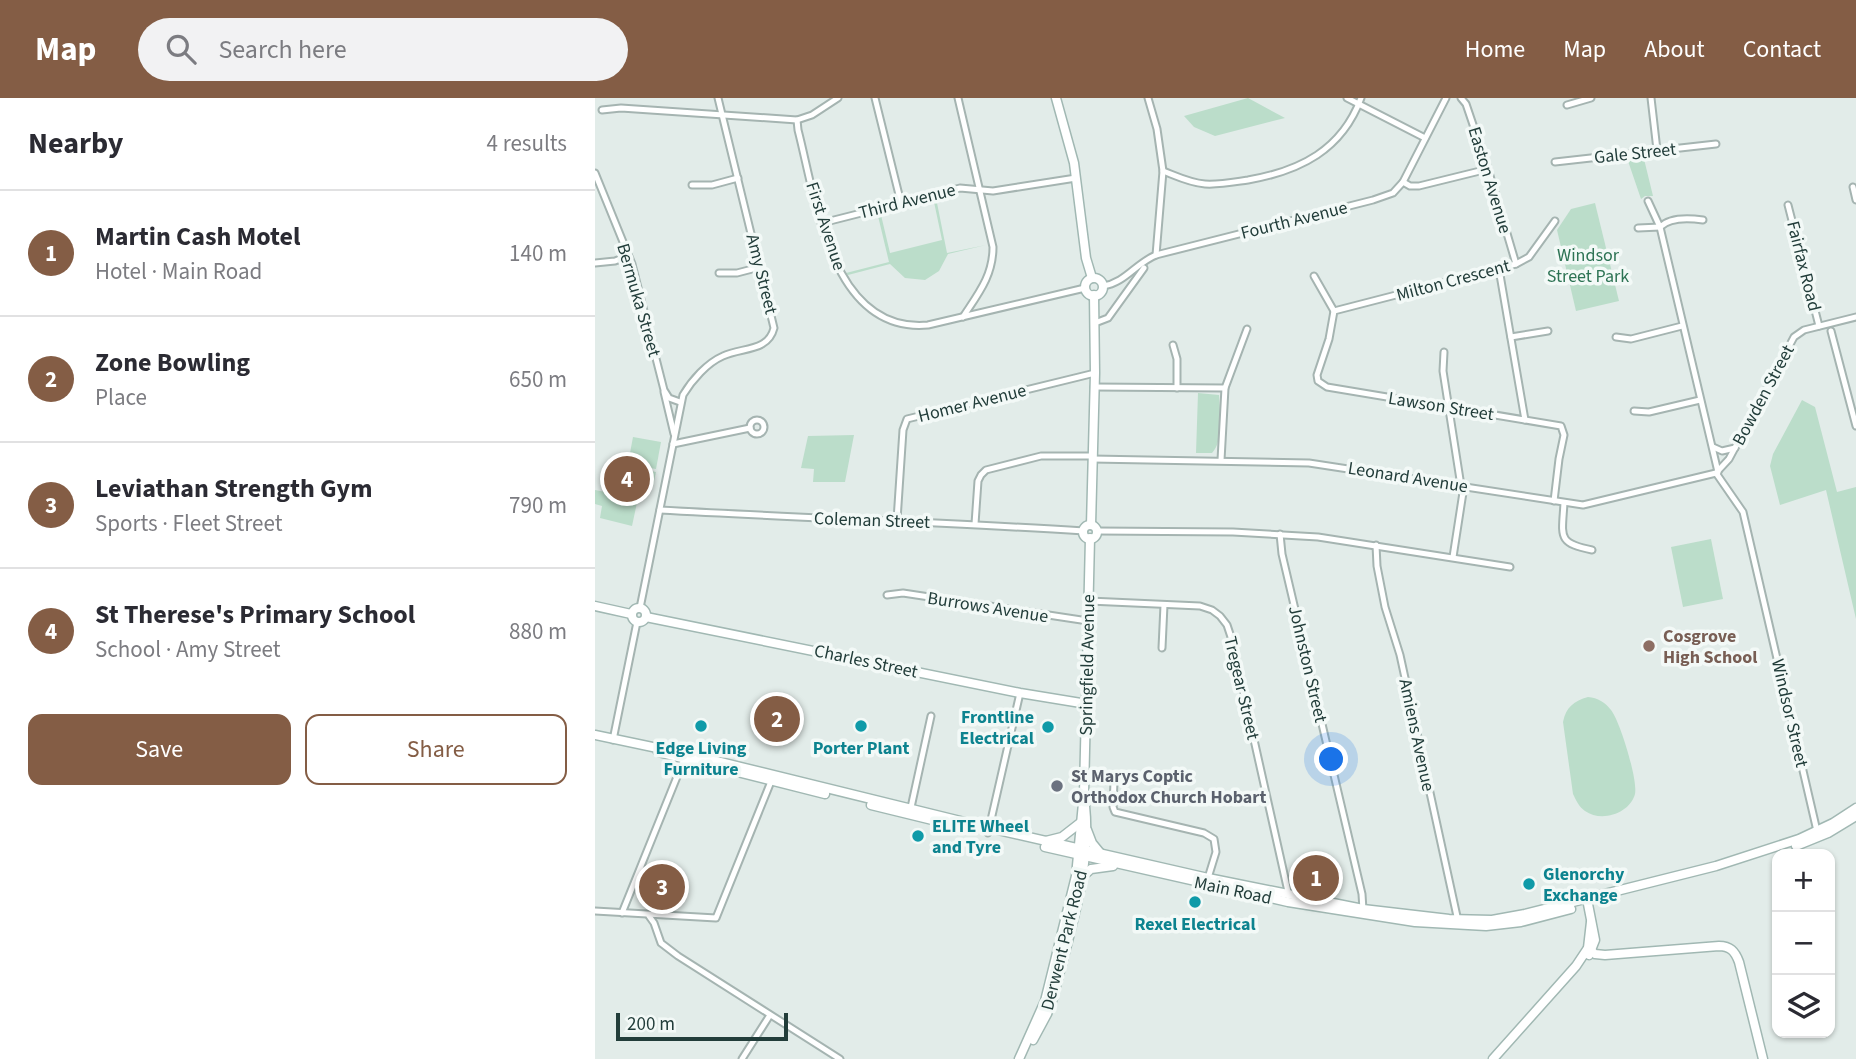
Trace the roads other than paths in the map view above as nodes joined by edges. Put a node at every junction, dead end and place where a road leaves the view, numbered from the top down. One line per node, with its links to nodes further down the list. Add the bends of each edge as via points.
1 (718, 98): 15 (street, Amy Street)
2 (838, 98): 16 (street)
3 (875, 98): 33 (street)
4 (958, 98): 30 (street)
5 (1056, 98): 25 (street)
6 (1148, 98): 22 (street)
7 (1347, 98): 12 (street)
8 (1446, 98): 17 (street)
9 (1461, 98): 21 (street, Easton Avenue)
10 (1591, 98): 13 (street)
11 (1651, 98): 19 (street)
12 (1360, 101): 17 (street); 22 (street, via 1331,145 1290,170 1212,184)
13 (1567, 105)
14 (602, 110): 15 (street, via 621,107)
15 (722, 115): 16 (street); 24 (street, Amy Street)
16 (797, 120): 37 (street, First Avenue)
17 (1426, 138): 26 (street)
18 (1716, 144): 19 (street, Gale Street)
19 (1657, 150): 20 (street, Gale Street)
20 (1555, 162)
21 (1488, 169): 26 (street, via 1419,186); 43 (street, Easton Avenue)
22 (1163, 171): 41 (street)
23 (595, 173): 28 (street, Bermuka Street)
24 (738, 178): 27 (street); 44 (street, Amy Street)
25 (1076, 178): 30 (street, Third Avenue, via 993,191); 49 (street)
26 (1403, 182): 41 (street, Fourth Avenue, via 1393,193 1373,200)
27 (692, 185)
28 (598, 186): 40 (street, Bermuka Street)
29 (1853, 187): 31 (street)
30 (978, 189): 33 (street, Third Avenue, via 960,188); 54 (street, via 993,255 986,281)
31 (1856, 200)
32 (1648, 201): 38 (street, Windsor Street)
33 (901, 203): 37 (street, Third Avenue)
34 (1788, 205): 58 (street, Fairfax Road)
35 (1703, 220): 38 (street, via 1668,221)
36 (1555, 221): 43 (street, Milton Crescent, via 1529,257)
37 (822, 223): 54 (street, First Avenue, via 842,278 878,315 911,326)
38 (1660, 227): 39 (street); 57 (street, Windsor Street)
39 (1638, 228)
40 (628, 256): 42 (street); 70 (street, Bermuka Street)
41 (1156, 256): 50 (street, Fourth Avenue, via 1142,261 1119,281)
42 (595, 263)
43 (1516, 264): 46 (street, Milton Crescent)
44 (760, 267): 47 (street); 72 (street, Amy Street, via 773,318 772,335 761,345 715,361 692,381)
45 (1144, 268): 56 (street, via 1108,318)
46 (1499, 269): 53 (street, Milton Crescent); 62 (street)
47 (719, 274)
48 (1314, 276): 53 (street)
49 (1092, 278): 50 (street, via 1100,279); 51 (street)
50 (1103, 286): 52 (street)
51 (1085, 288): 52 (street); 54 (street, First Avenue)
52 (1094, 295): 56 (street, Springfield Avenue)
53 (1333, 311): 73 (street, Lawson Street, via 1318,381 1327,387)
54 (963, 317)
55 (1856, 317): 58 (street, Bowden Street)
56 (1095, 323): 66 (street, Springfield Avenue)
57 (1682, 326): 63 (street, via 1631,339); 71 (street, Windsor Street)
58 (1819, 326): 80 (street, Bowden Street, via 1791,340)
59 (1247, 329): 69 (street)
60 (1548, 331): 62 (street)
61 (1832, 331): 76 (street)
62 (1511, 337): 75 (street)
63 (1616, 337)
64 (1173, 345): 68 (street)
65 (1444, 352): 73 (street)
66 (1095, 373): 67 (street, Springfield Avenue); 88 (street, Homer Avenue, via 908,419 903,430)
67 (1094, 387): 68 (street); 81 (street, Springfield Avenue)
68 (1177, 388): 69 (street)
69 (1225, 388): 82 (street)
70 (664, 390): 72 (street); 78 (street, Bermuka Street)
71 (1700, 400): 74 (street); 79 (street, Windsor Street)
72 (680, 402): 78 (street, Amy Street)
73 (1449, 408): 75 (street, Lawson Street); 84 (street)
74 (1634, 411)
75 (1525, 420): 85 (street, Lawson Street, via 1557,424 1564,430)
76 (1856, 426)
77 (750, 428): 78 (street)
78 (674, 440): 87 (street, Amy Street)
79 (1713, 447): 80 (street, via 1722,451); 83 (street, Windsor Street)
80 (1735, 448): 83 (street, Bowden Street)
81 (1092, 458): 82 (street, Leonard Avenue); 89 (street, Leonard Avenue, via 1041,457 986,470 979,478); 90 (street, Springfield Avenue)
82 (1221, 460): 84 (street, Leonard Avenue, via 1319,464)
83 (1717, 473): 86 (street, Leonard Avenue, via 1590,504); 118 (street, Windsor Street, via 1743,512)
84 (1463, 486): 85 (street, Leonard Avenue); 94 (street)
85 (1554, 501): 86 (street, Leonard Avenue)
86 (1564, 503): 93 (street, via 1565,540 1571,546)
87 (660, 510): 88 (street, Coleman Street); 100 (street, Amy Street)
88 (897, 520): 89 (street, Coleman Street)
89 (975, 524): 90 (street, Coleman Street)
90 (1090, 531): 91 (street, Coleman Street); 97 (street, Springfield Avenue)
91 (1280, 534): 92 (street, Coleman Street); 128 (street, Johnston Street)
92 (1376, 545): 94 (street, Coleman Street); 131 (street, Amiens Avenue, via 1385,607 1400,655)
93 (1592, 550)
94 (1453, 557): 95 (street, Coleman Street)
95 (1510, 567)
96 (887, 595): 103 (street, Burrows Avenue, via 903,593)
97 (1089, 601): 98 (street, Tregear Street); 103 (street, Springfield Avenue)
98 (1164, 605): 105 (street); 125 (street, Tregear Street, via 1206,608 1227,625)
99 (595, 607): 101 (street)
100 (640, 608): 101 (street); 102 (street)
101 (631, 614): 104 (street)
102 (646, 617): 104 (street); 106 (street, Charles Street)
103 (1088, 621): 107 (street, Springfield Avenue)
104 (637, 622): 110 (street)
105 (1162, 648)
106 (1020, 693): 107 (street, Charles Street); 117 (street)
107 (1087, 704): 112 (street, Springfield Avenue)
108 (931, 716): 114 (street)
109 (595, 735): 110 (street, Main Road)
110 (613, 740): 111 (street, Main Road)
111 (685, 757): 113 (street, Main Road); 129 (street)
112 (1084, 776): 116 (street, Springfield Avenue); 124 (street, via 1114,781 1115,812 1214,839 1216,852)
113 (772, 779): 114 (street, Main Road); 130 (street, via 716,918)
114 (910, 812): 117 (street, Main Road)
115 (1854, 815): 118 (street, Main Road)
116 (1083, 825): 119 (street, via 1062,837); 120 (street, Springfield Avenue); 121 (street)
117 (988, 831): 119 (street, Main Road); 120 (street, Main Road)
118 (1818, 834): 126 (street, Main Road)
119 (1042, 841): 120 (street, Main Road)
120 (1081, 853): 121 (street, Main Road); 122 (street, Main Road); 123 (street, Derwent Park Road); 139 (street, Derwent Park Road, via 1045,1001)
121 (1101, 853): 124 (street, Main Road)
122 (1133, 868): 123 (street, via 1105,865); 124 (street, Main Road)
123 (1082, 877): 139 (street, Derwent Park Road, via 1048,1011)
124 (1207, 881): 125 (street, Main Road)
125 (1288, 899): 128 (street, Main Road)
126 (1588, 902): 131 (street, Main Road); 132 (street, via 1595,938)
127 (595, 911): 129 (street)
128 (1363, 912): 131 (street, Main Road)
129 (622, 913): 130 (street)
130 (649, 916): 136 (street, via 661,943)
131 (1457, 923)
132 (1591, 949): 133 (street); 134 (street); 135 (street)
133 (1622, 953): 134 (street); 141 (street, via 1732,949)
134 (1608, 955): 135 (street)
135 (1579, 964): 140 (street)
136 (770, 1015): 137 (street); 138 (street)
137 (742, 1059)
138 (840, 1059)
139 (1020, 1059)
140 (1493, 1059)
141 (1763, 1059)

